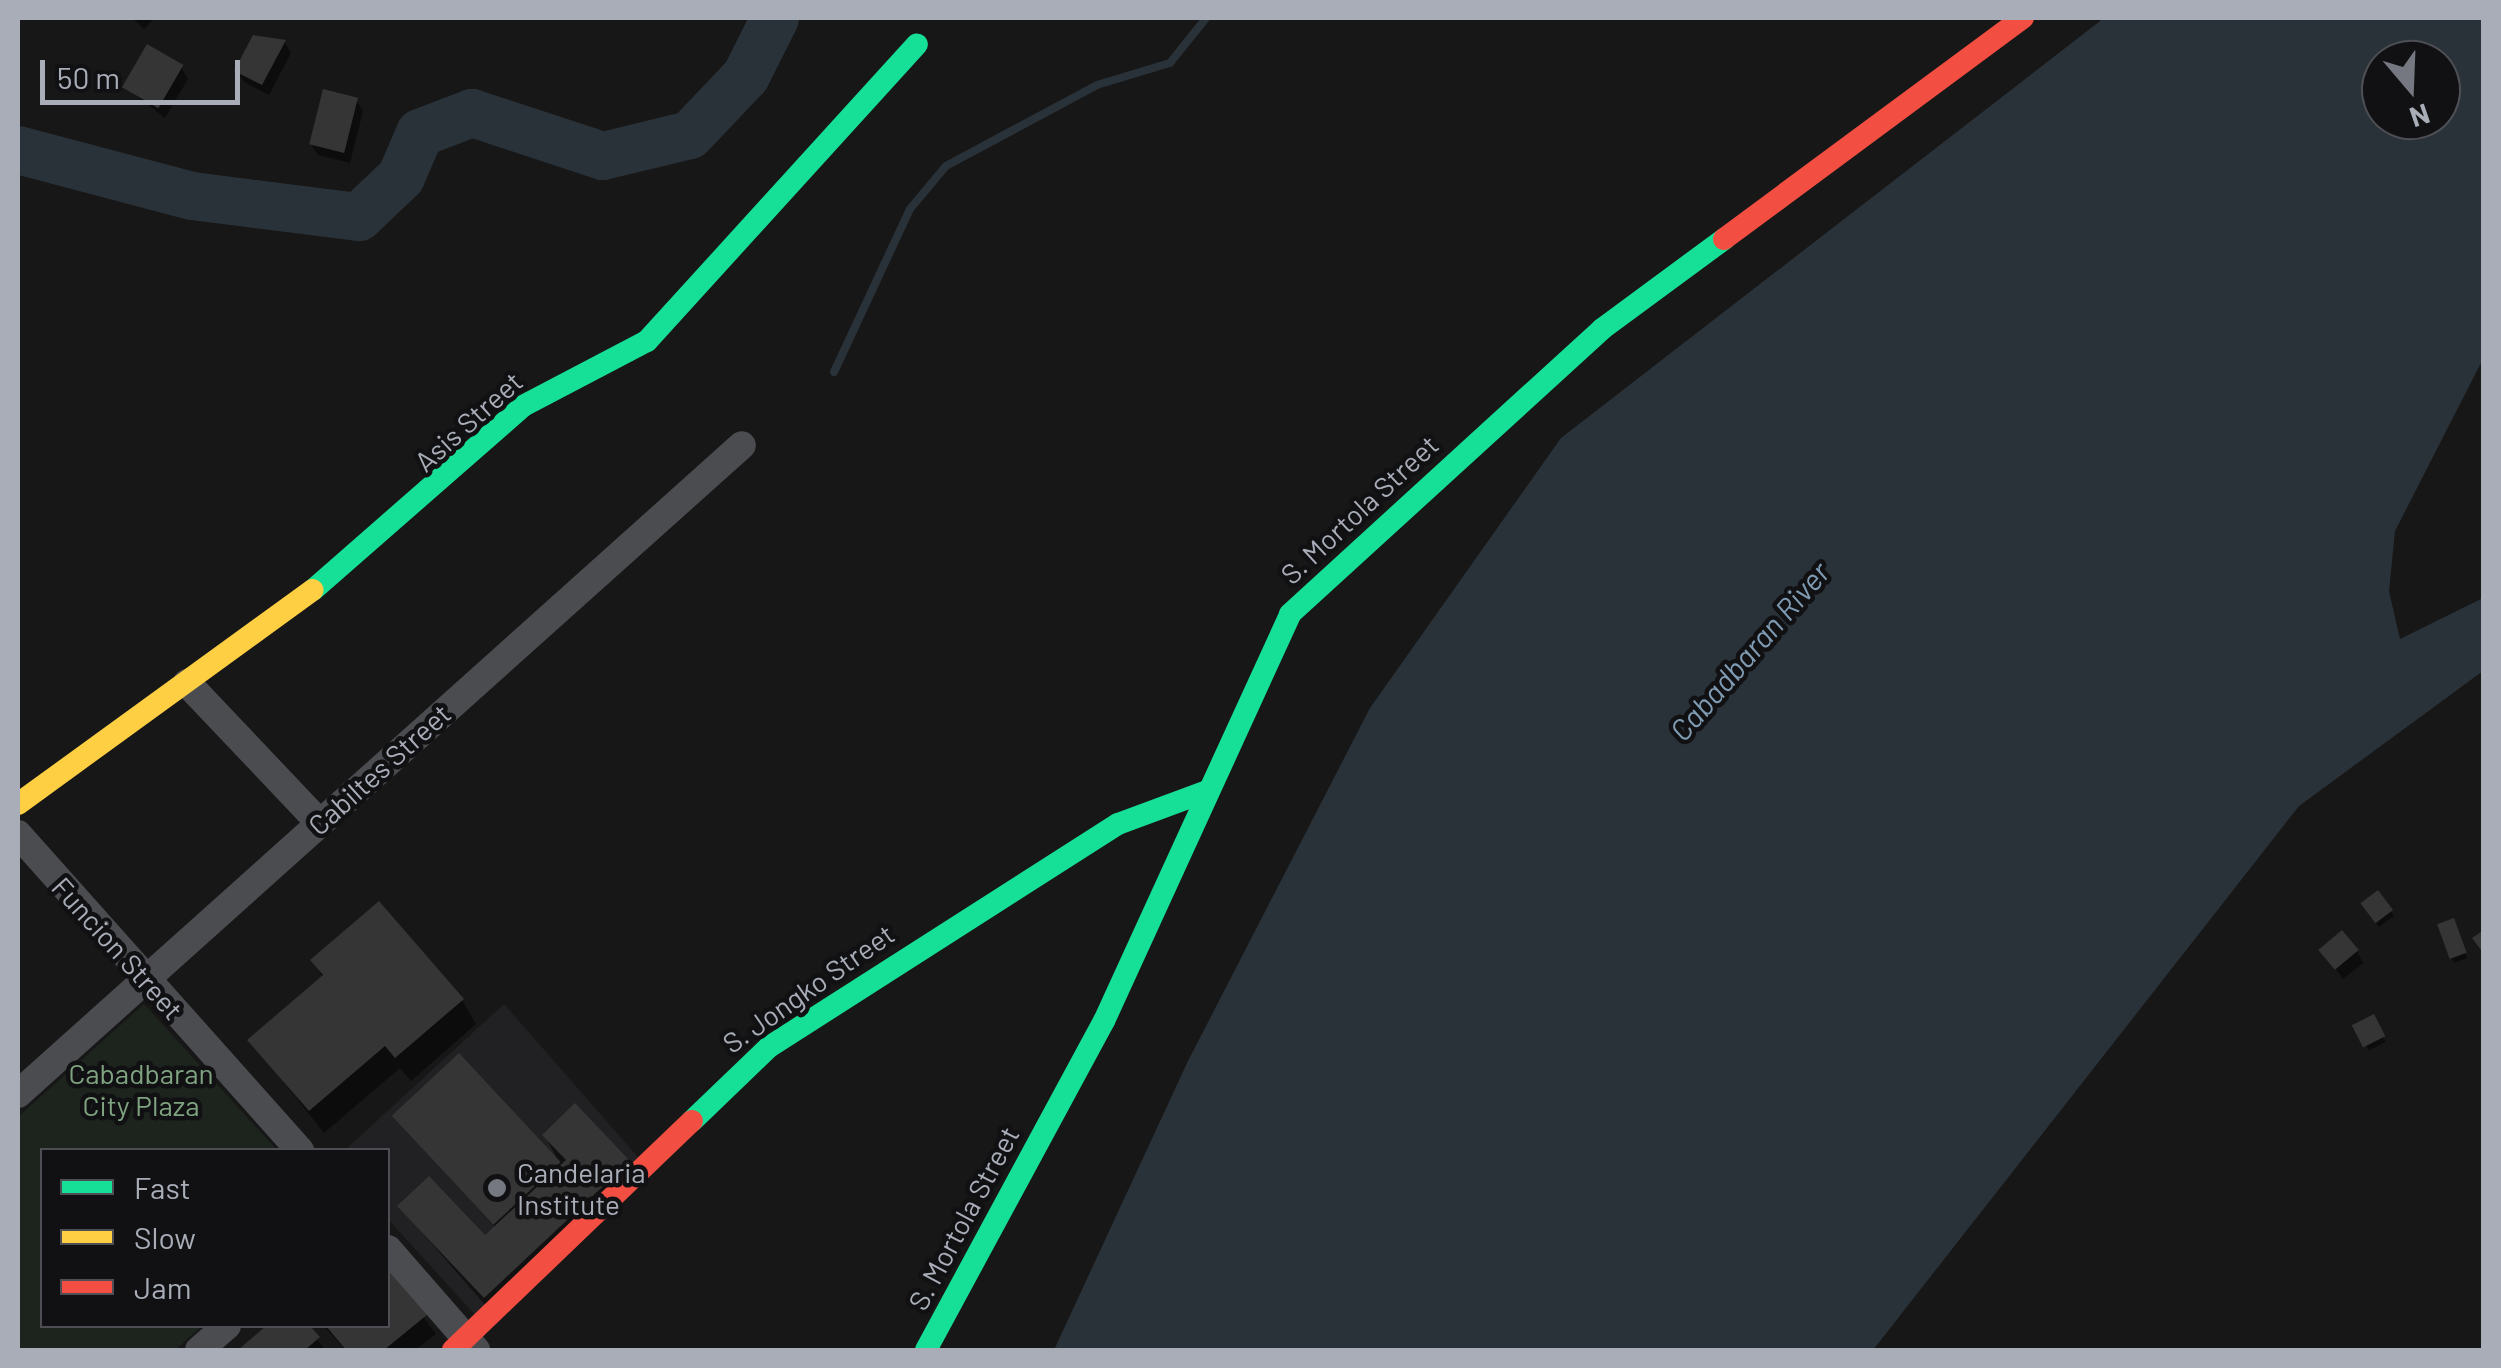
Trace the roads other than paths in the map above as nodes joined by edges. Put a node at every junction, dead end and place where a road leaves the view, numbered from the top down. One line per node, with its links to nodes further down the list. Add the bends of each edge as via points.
1 (2023, 18): 5 (street, S. Mortola Street, via 1602,330 1318,585 1265,653)
2 (918, 44): 4 (street, Asis Street, via 672,320 524,406 450,479)
3 (742, 445): 7 (street, Cabiltes Street)
4 (187, 683): 6 (street, Asis Street); 7 (street)
5 (1207, 792): 14 (street, S. Jongko Street, via 1118,824 769,1047); 16 (street, S. Mortola Street, via 1104,1020)
6 (18, 804)
7 (320, 822): 9 (street, Cabiltes Street)
8 (18, 834): 9 (street, Funcion Street)
9 (144, 977): 10 (street, Cabiltes Street); 11 (street, Funcion Street)
10 (18, 1094)
11 (298, 1148)
12 (390, 1252): 14 (street)
13 (225, 1328): 15 (street)
14 (465, 1347)
15 (199, 1350)
16 (926, 1350)

